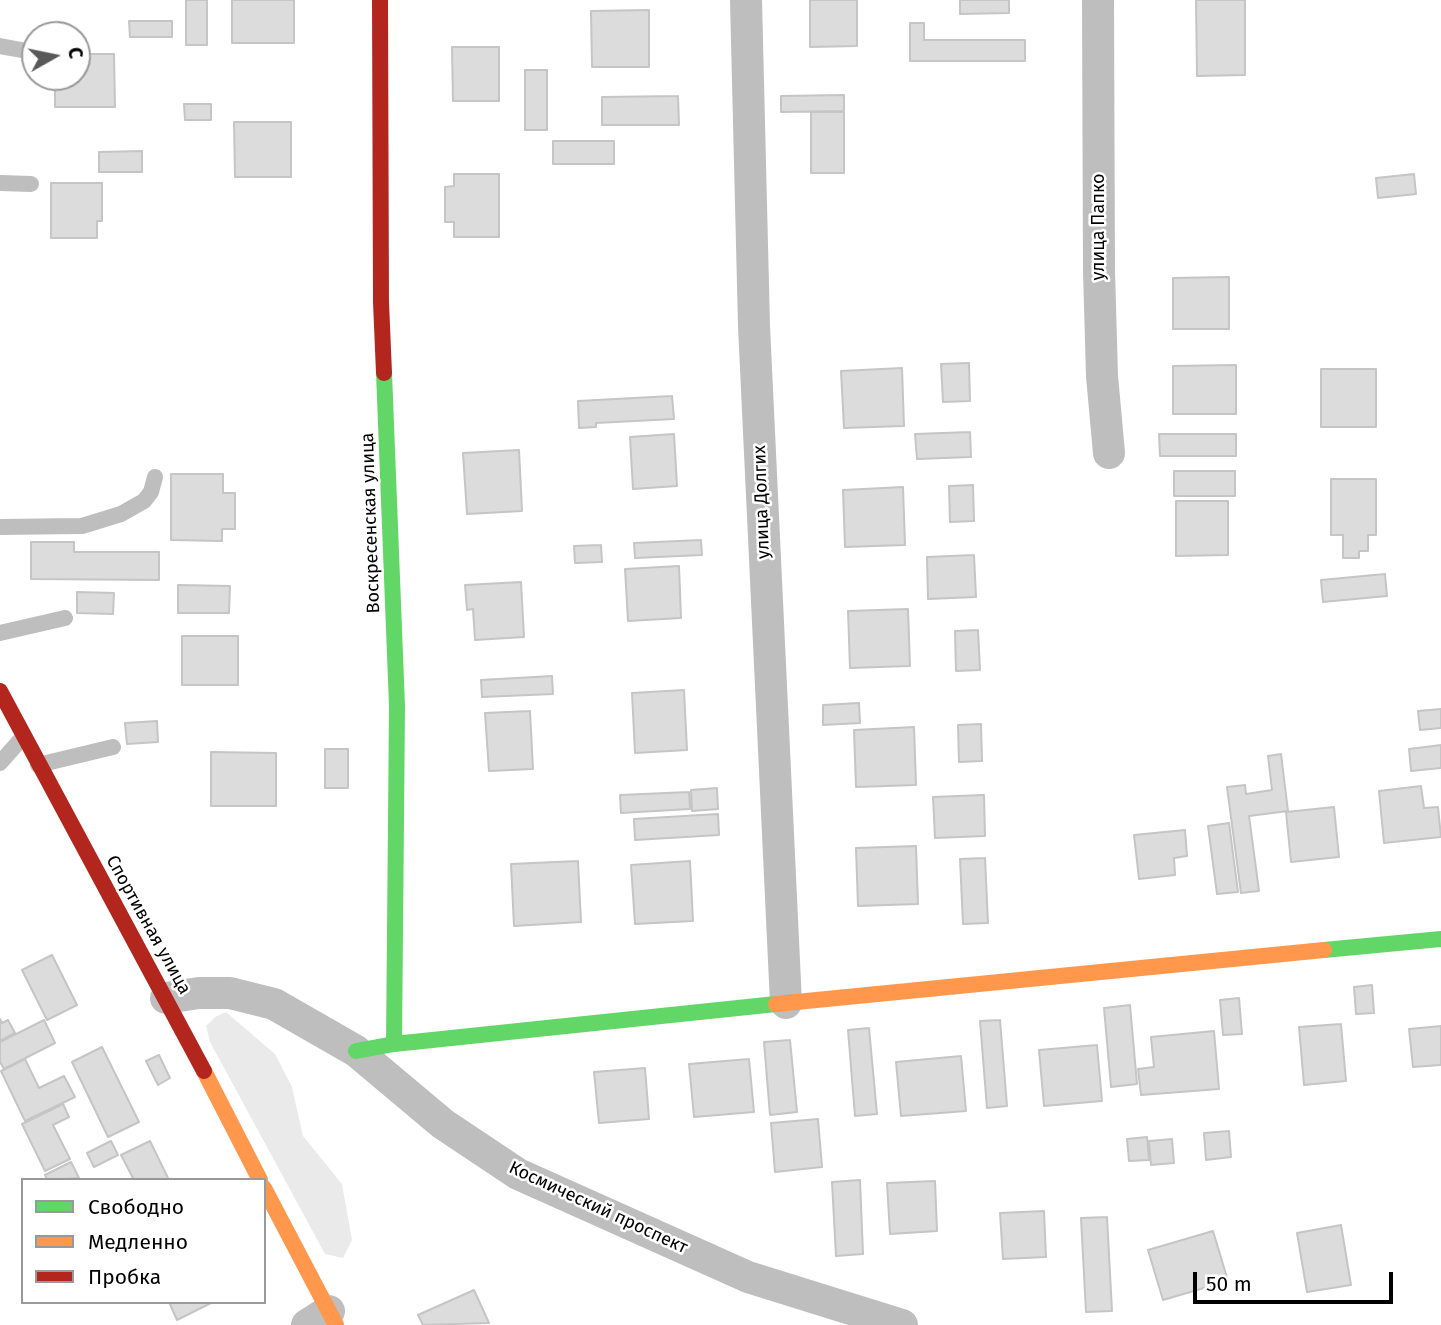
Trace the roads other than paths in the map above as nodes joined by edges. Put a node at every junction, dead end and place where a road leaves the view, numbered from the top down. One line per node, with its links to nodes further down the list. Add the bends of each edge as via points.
1 (380, 0): 21 (street, Воскресенская улица, via 382,302 397,706)
2 (746, 0): 20 (street, улица Долгих, via 756,366)
3 (1098, 0): 8 (street, улица Папко, via 1099,271)
4 (0, 46): 5 (lane)
5 (21, 50)
6 (0, 183): 7 (lane)
7 (31, 184)
8 (1109, 453)
9 (155, 477): 10 (lane, via 144,501 121,514 82,526)
10 (0, 527)
11 (65, 618): 12 (lane)
12 (0, 633)
13 (0, 691): 14 (street, Спортивная улица)
14 (23, 737): 16 (lane); 17 (street, Спортивная улица)
15 (113, 747): 17 (lane)
16 (0, 763)
17 (38, 765): 19 (street, Спортивная улица)
18 (1441, 939): 20 (street)
19 (166, 998): 22 (street, Космический проспект, via 230,993 274,1004); 23 (street, Спортивная улица)
20 (786, 1003): 21 (street)
21 (394, 1044): 22 (street)
22 (356, 1051): 26 (street, Космический проспект, via 443,1124 518,1174 748,1277)
23 (259, 1178)
24 (266, 1192): 25 (street)
25 (324, 1320)
26 (902, 1325)

